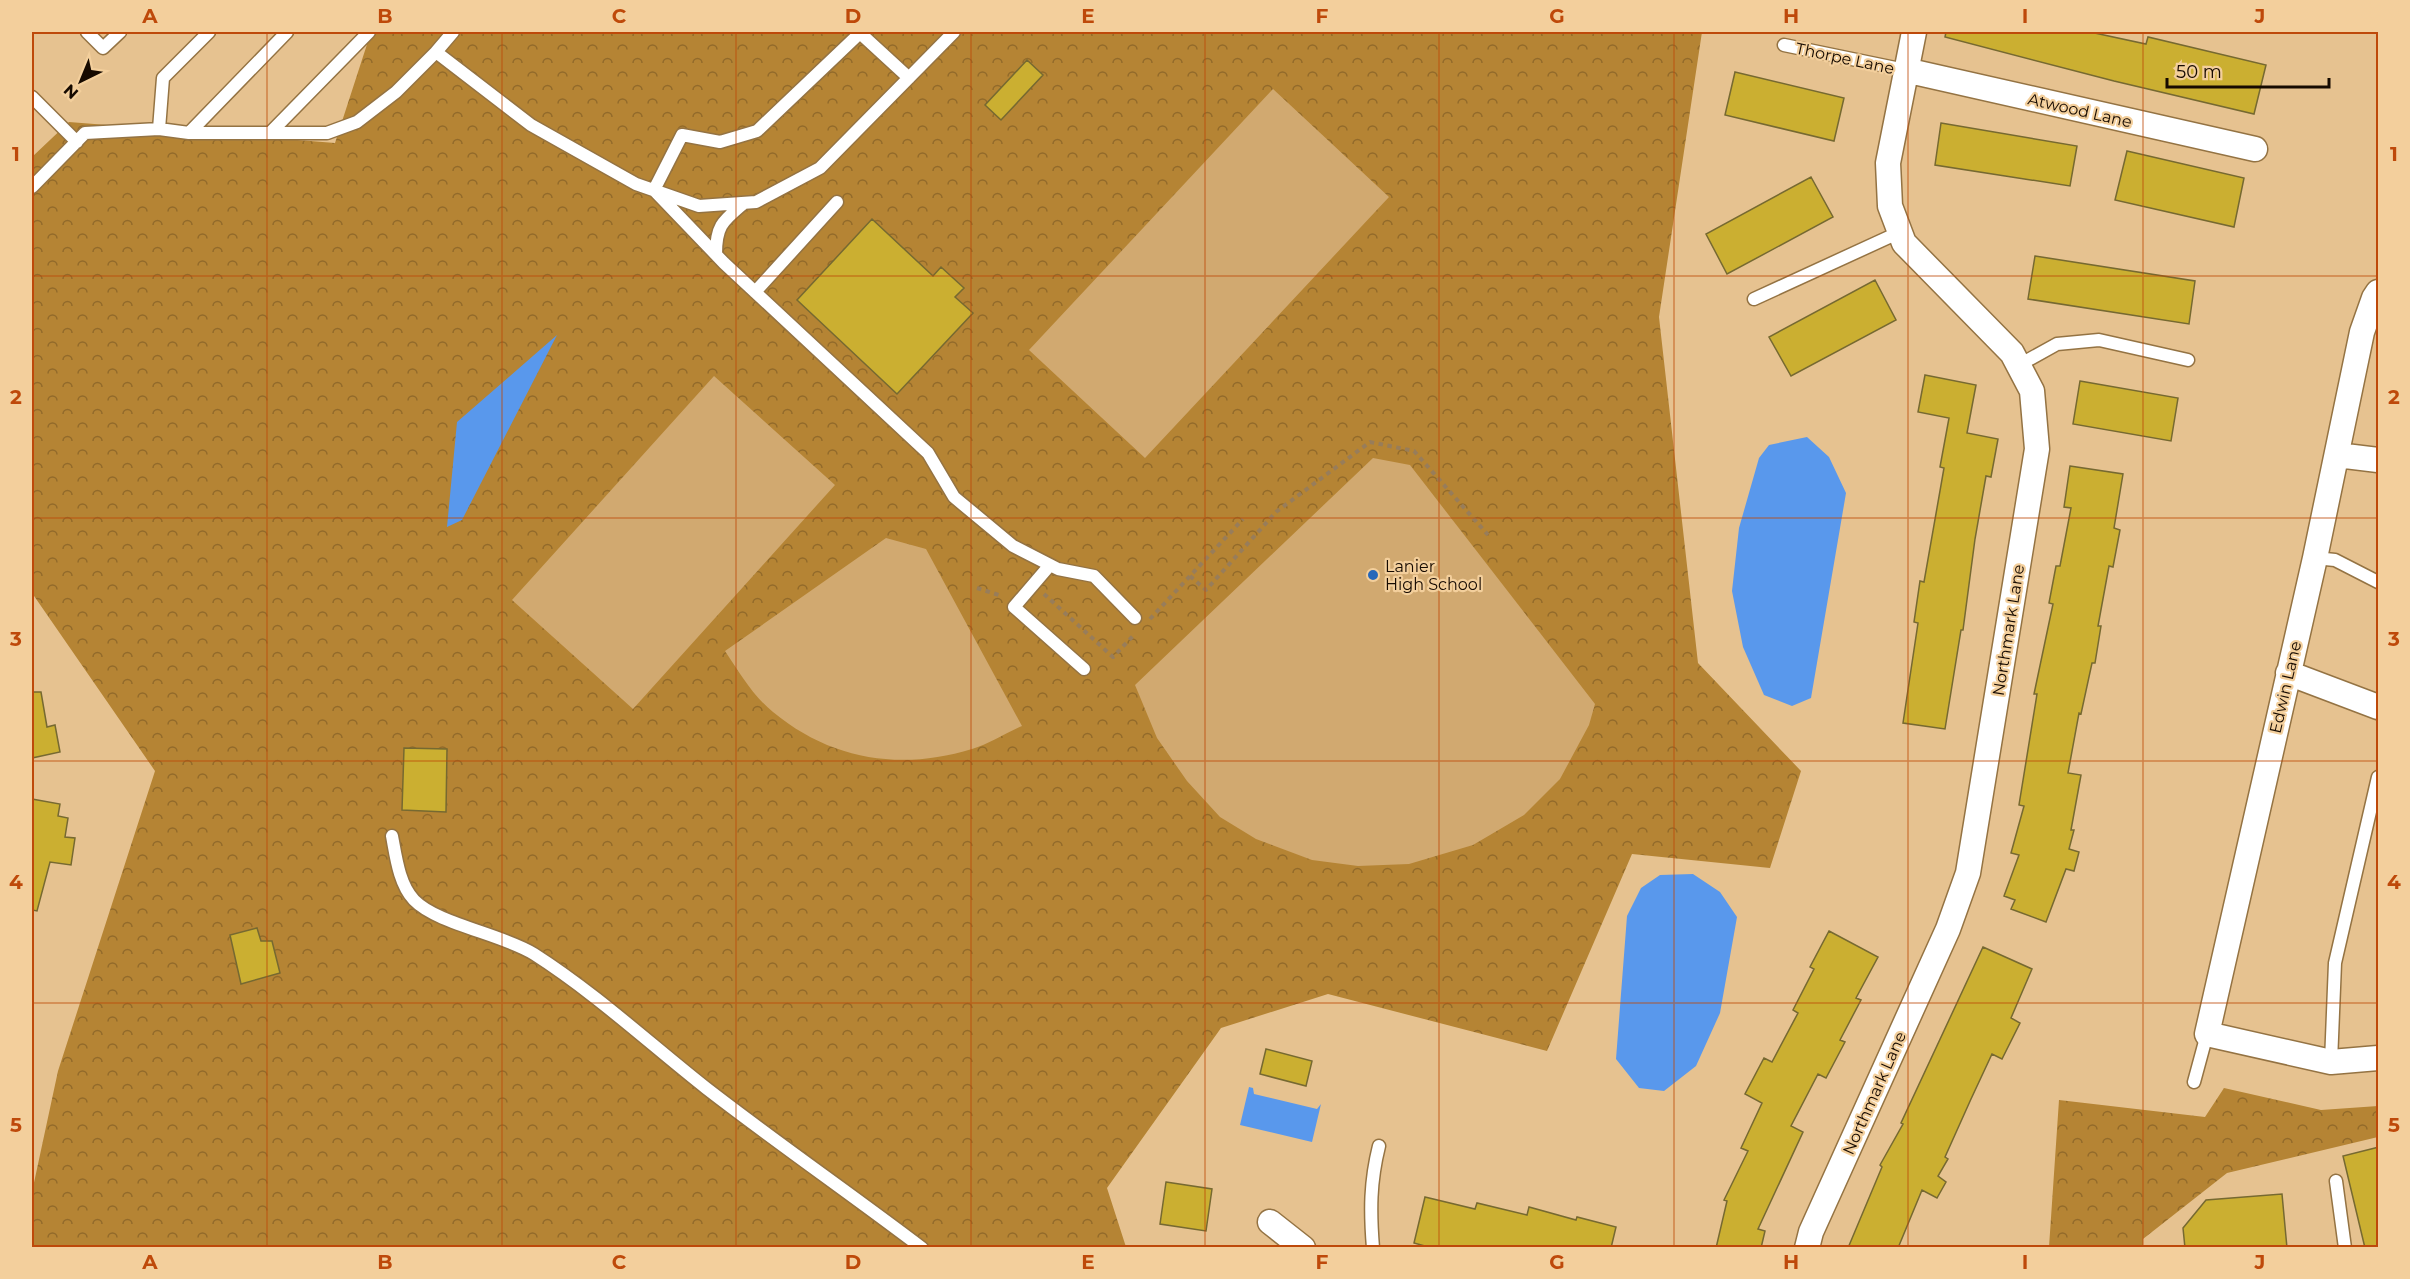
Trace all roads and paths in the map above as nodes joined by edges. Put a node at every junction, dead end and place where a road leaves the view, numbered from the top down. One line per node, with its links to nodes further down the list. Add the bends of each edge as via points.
1 (87, 32): 2 (lane, via 103,48)
2 (120, 32)
3 (209, 32): 14 (lane, via 163,78)
4 (287, 32): 15 (lane)
5 (369, 32): 16 (lane)
6 (453, 32): 10 (lane)
7 (954, 32): 12 (lane)
8 (1914, 32): 11 (street, Northmark Lane)
9 (1784, 45): 11 (lane, Thorpe Lane)
10 (436, 52): 16 (lane, via 396,92 357,122 327,133); 20 (lane, via 531,125 636,184)
11 (1905, 70): 18 (street, Atwood Lane); 23 (street, Northmark Lane, via 1888,163 1890,206)
12 (909, 78): 20 (lane, via 860,33 757,131 720,142 682,135); 22 (lane, via 820,168 756,202)
13 (32, 97): 17 (lane)
14 (159, 129): 15 (lane); 17 (lane, via 86,133)
15 (189, 133): 16 (lane)
16 (270, 133)
17 (77, 142): 19 (lane)
18 (2255, 149)
19 (32, 187)
20 (654, 190): 22 (lane, via 699,206); 24 (lane)
21 (837, 202): 25 (lane)
22 (744, 203): 24 (lane, via 726,218 716,234)
23 (1900, 232): 27 (lane); 30 (street, Northmark Lane, via 1904,243 2012,353)
24 (716, 254): 25 (lane)
25 (755, 292): 35 (lane, via 928,453 954,497 1013,546)
26 (2379, 292): 28 (street, Edwin Lane, via 2374,298)
27 (1754, 299)
28 (2370, 342): 31 (street, Edwin Lane)
29 (2188, 360): 30 (lane, via 2099,340 2057,344)
30 (2019, 365): 54 (street, Northmark Lane, via 2032,391 2037,450 1968,873 1948,929)
31 (2337, 455): 32 (street); 34 (street, Edwin Lane)
32 (2379, 460)
33 (1488, 535): 36 (path, via 1414,451 1370,442 1276,512 1206,590)
34 (2315, 558): 37 (lane, via 2336,560); 40 (street, Edwin Lane)
35 (1050, 565): 38 (lane, via 1094,576); 39 (lane, via 1014,607)
36 (1190, 576)
37 (2379, 582)
38 (1135, 618)
39 (1084, 669)
40 (2288, 673): 41 (street); 44 (street, Edwin Lane)
41 (2379, 707)
42 (2379, 777): 46 (lane, via 2336,963)
43 (392, 836): 51 (lane, via 397,864 414,899 429,912 510,942 578,984 707,1089)
44 (2206, 1034): 46 (street); 47 (lane)
45 (2379, 1058): 46 (street)
46 (2331, 1062)
47 (2194, 1082)
48 (1379, 1146): 53 (lane, via 1372,1175)
49 (2336, 1181): 55 (lane)
50 (1270, 1222): 52 (street)
51 (922, 1248)
52 (1303, 1248)
53 (1373, 1248)
54 (1807, 1248)
55 (2344, 1248)

